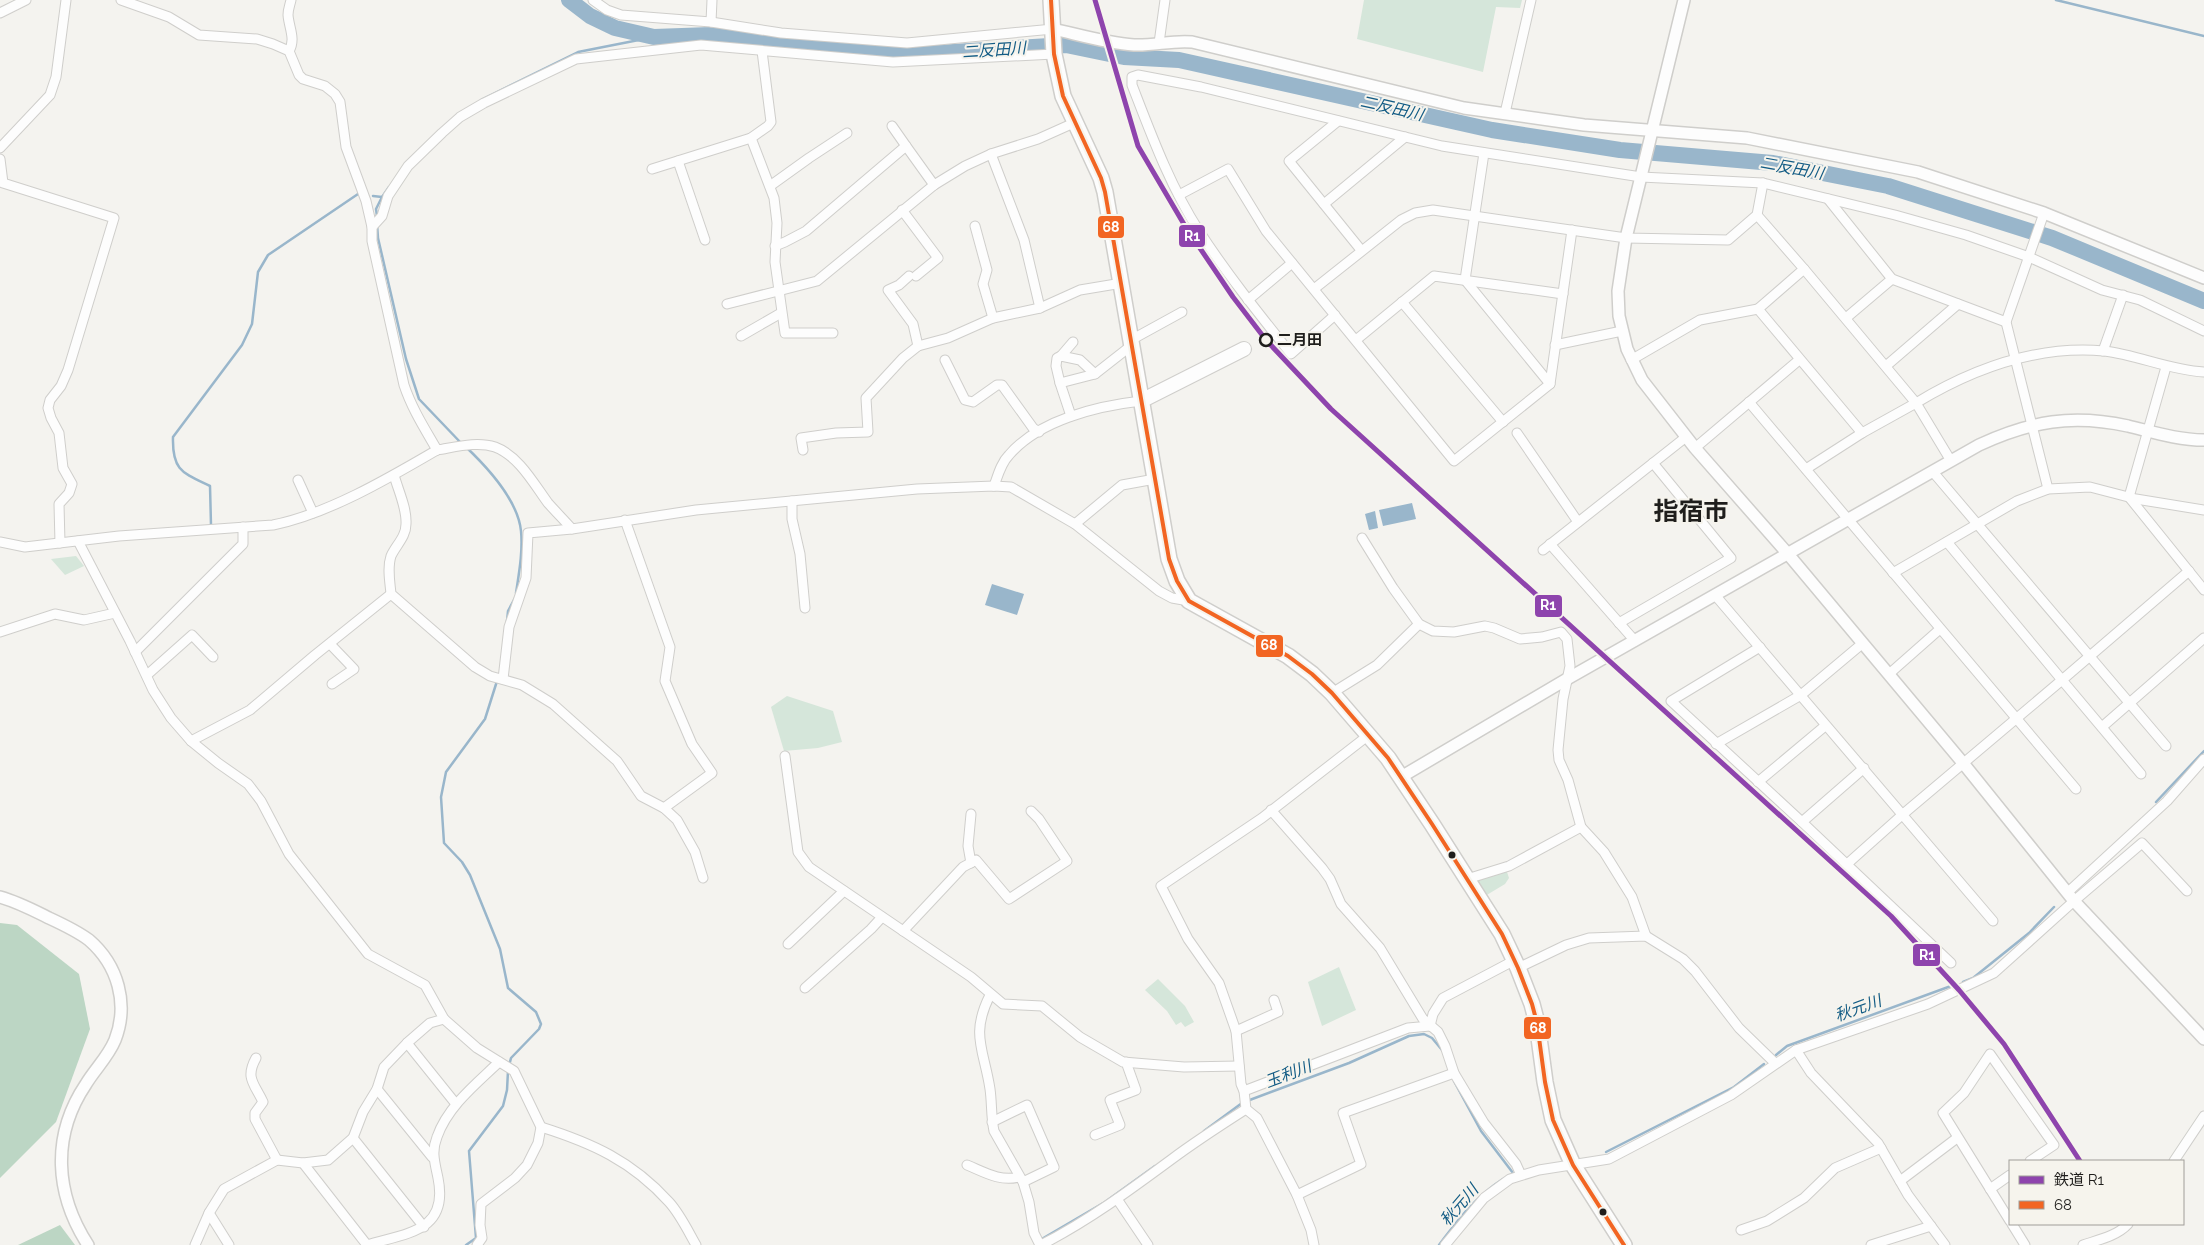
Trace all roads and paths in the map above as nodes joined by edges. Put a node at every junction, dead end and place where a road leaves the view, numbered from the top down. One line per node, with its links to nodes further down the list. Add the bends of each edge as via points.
1 (26, 0): 11 (street)
2 (66, 0): 26 (street, via 56,77 50,96)
3 (121, 0): 15 (street, via 169,17 199,35 257,39)
4 (291, 0): 15 (street, via 288,17 292,42)
5 (593, 0): 12 (street, via 621,15)
6 (712, 0): 12 (street)
7 (1051, 0): 13 (highway)
8 (1165, 0): 14 (street)
9 (1531, 0): 17 (street)
10 (1684, 0): 21 (street)
11 (0, 13)
12 (711, 22): 13 (street, via 781,33 907,43)
13 (1054, 42): 14 (street); 16 (street, via 893,62); 19 (highway, via 1063,96)
14 (1160, 43): 17 (street, via 1174,40 1192,42 1464,108)
15 (288, 51): 44 (street, via 303,79 325,86 340,102 346,147 363,191)
16 (762, 51): 24 (street, via 771,122); 44 (street, via 701,45 587,57 565,63 484,103 448,128 408,166 388,196 382,216)
17 (1504, 113): 21 (street, via 1584,125)
18 (1338, 121): 23 (street); 36 (street, via 1201,87 1138,75 1132,77 1132,85 1153,139); 38 (street, via 1289,161)
19 (1076, 122): 28 (street, via 1038,139); 56 (highway, via 1106,192)
20 (892, 126): 25 (street)
21 (1653, 130): 32 (street); 40 (street, via 1747,138 1878,163 1918,172)
22 (848, 133): 35 (street)
23 (1405, 137): 27 (street); 38 (street)
24 (751, 138): 30 (street); 35 (street)
25 (906, 146): 34 (street); 48 (street, via 806,230)
26 (0, 148)
27 (1484, 153): 32 (street); 42 (street)
28 (991, 154): 34 (street); 65 (street, via 1024,240)
29 (0, 159): 134 (street, via 4,183 114,218 68,370 48,408 59,433 63,468 72,484 59,504)
30 (678, 161): 31 (street); 47 (street)
31 (652, 169)
32 (1642, 173): 33 (street); 46 (street)
33 (1762, 183): 37 (street); 41 (street)
34 (934, 185): 39 (street)
35 (770, 186): 48 (street, via 776,212)
36 (1179, 195): 51 (street, via 1228,169 1266,231); 61 (street, via 1199,230)
37 (1828, 199): 50 (street, via 1966,235); 54 (street)
38 (1324, 204): 49 (street)
39 (902, 210): 58 (street, via 817,281); 81 (street, via 938,258 888,290 913,324)
40 (2044, 213): 50 (street); 53 (street)
41 (1757, 215): 46 (street, via 1728,240); 52 (street)
42 (1475, 216): 45 (street); 49 (street, via 1433,210 1415,213); 55 (street)
43 (975, 226): 70 (street, via 987,270 983,284)
44 (372, 227): 108 (street, via 372,241 404,385)
45 (1572, 230): 46 (street); 59 (street)
46 (1626, 238): 74 (street, via 1618,291)
47 (705, 240)
48 (775, 246): 58 (street)
49 (1361, 250): 57 (street)
50 (2029, 257): 60 (street, via 2102,290); 72 (street)
51 (1292, 262): 57 (street); 61 (street)
52 (1804, 269): 66 (street); 71 (street)
53 (2204, 278)
54 (1892, 279): 64 (street); 71 (street)
55 (1465, 280): 59 (street); 62 (street, via 1434,276); 94 (street)
56 (1122, 283): 65 (street, via 1080,290); 79 (highway)
57 (1314, 289): 69 (street)
58 (778, 290): 63 (street); 68 (street)
59 (1564, 294): 80 (street)
60 (2123, 295): 73 (street); 83 (street)
61 (1248, 300): 69 (street, via 1291,354)
62 (1402, 302): 77 (street); 99 (street)
63 (727, 304)
64 (1958, 304): 72 (street); 89 (street)
65 (1040, 308): 70 (street)
66 (1758, 309): 87 (street, via 1700,320); 88 (street)
67 (1182, 312): 79 (street)
68 (781, 313): 75 (street, via 785,333); 76 (street)
69 (1335, 315): 77 (street)
70 (993, 318): 81 (street, via 948,338)
71 (1846, 318): 89 (street)
72 (2006, 322): 85 (street)
73 (2204, 330)
74 (1622, 331): 80 (street); 87 (street)
75 (833, 333)
76 (741, 336)
77 (1356, 340): 99 (street, via 1454,461)
78 (1072, 342): 84 (street)
79 (1132, 342): 92 (street); 95 (highway)
80 (1555, 345): 94 (street)
81 (918, 346): 109 (street, via 866,398 868,432 801,438)
82 (1244, 349): 95 (main road)
83 (2103, 351): 85 (street); 90 (street)
84 (1061, 356): 92 (street, via 1080,360); 93 (street, via 1057,358 1056,366)
85 (2015, 358): 97 (street, via 1947,384); 100 (street)
86 (945, 360): 102 (street, via 965,400 974,402 1002,385)
87 (1631, 360): 105 (street, via 1642,380)
88 (1800, 360): 96 (street); 104 (street)
89 (1886, 366): 97 (street)
90 (2166, 367): 91 (street); 101 (street)
91 (2204, 372)
92 (1095, 374): 93 (street)
93 (1060, 383): 98 (street)
94 (1550, 384): 99 (street)
95 (1140, 401): 98 (street); 115 (highway)
96 (1749, 402): 107 (street); 112 (street)
97 (1916, 403): 104 (street); 110 (street)
98 (1071, 416): 102 (street, via 1056,420)
99 (1503, 422)
100 (2032, 425): 101 (street, via 2081,420); 110 (street, via 2006,432); 118 (street)
101 (2146, 430): 106 (street, via 2188,440); 119 (street)
102 (1039, 432): 117 (street, via 1008,456)
103 (1517, 433): 125 (street)
104 (1862, 433): 112 (street)
105 (1686, 437): 107 (street); 111 (street)
106 (2204, 440)
107 (1695, 448): 135 (street)
108 (437, 450): 114 (street); 129 (street, via 471,445 495,447 506,453 518,463)
109 (803, 450)
110 (1951, 461): 113 (street)
111 (1653, 463): 125 (street); 144 (street, via 1731,558)
112 (1806, 469): 124 (street)
113 (1933, 472): 124 (street); 127 (street)
114 (394, 475): 122 (street); 139 (street, via 406,524 390,563)
115 (1155, 479): 126 (street, via 1122,485); 141 (highway, via 1170,559 1177,581)
116 (298, 480): 122 (street)
117 (994, 486): 120 (street, via 917,489); 126 (street, via 1011,487)
118 (2048, 489): 119 (street, via 2090,487); 127 (street, via 2017,501)
119 (2129, 497): 121 (street); 136 (street)
120 (792, 501): 123 (street); 142 (street)
121 (2204, 510)
122 (313, 513): 128 (street, via 292,521)
123 (625, 520): 129 (street); 180 (street, via 670,647 664,681 692,744 712,773)
124 (1848, 520): 135 (street); 137 (street)
125 (1578, 522): 144 (street, via 1546,547)
126 (1075, 524): 141 (street, via 1159,591 1172,598)
127 (1977, 525): 133 (street); 155 (street)
128 (244, 527): 131 (street); 153 (street, via 243,544)
129 (572, 529): 158 (street, via 528,533 526,578 509,627)
130 (1362, 538): 145 (street)
131 (78, 541): 134 (street); 143 (street)
132 (0, 542): 134 (street, via 25,547)
133 (1947, 542): 137 (street); 160 (street)
134 (60, 543)
135 (1788, 554): 140 (street); 150 (street)
136 (2189, 571): 138 (street); 155 (street)
137 (1893, 573): 146 (street)
138 (2204, 590)
139 (391, 594): 151 (street); 158 (street, via 475,667)
140 (1715, 596): 149 (street); 152 (street)
141 (1189, 600): 162 (highway, via 1288,656)
142 (805, 608)
143 (115, 613): 147 (street, via 84,620 55,614); 153 (street)
144 (1619, 623): 149 (street)
145 (1419, 624): 159 (street, via 1445,633 1485,626 1520,639 1561,632 1567,639 1570,666); 162 (street, via 1377,665)
146 (1940, 629): 156 (street); 165 (street)
147 (0, 632)
148 (2204, 638): 164 (street)
149 (1635, 641): 159 (street)
150 (1863, 643): 156 (street); 163 (street)
151 (330, 644): 161 (street, via 354,669); 169 (street, via 250,710)
152 (1760, 647): 163 (street); 170 (street, via 1670,701)
153 (135, 652): 157 (street)
154 (214, 656): 157 (street, via 192,635)
155 (2089, 657): 160 (street); 164 (street)
156 (1889, 674): 174 (street)
157 (147, 675): 169 (street, via 171,718)
158 (503, 679): 180 (street, via 522,685 553,704 617,761 640,796)
159 (1567, 679): 177 (street); 186 (street, via 1558,750)
160 (2062, 680): 165 (street); 167 (street)
161 (332, 684)
162 (1332, 692): 168 (highway)
163 (1801, 695): 166 (street); 170 (street)
164 (2129, 704): 167 (street); 171 (street)
165 (2016, 718): 174 (street); 179 (street)
166 (1825, 726): 175 (street); 178 (street)
167 (2102, 726): 176 (street)
168 (1370, 734): 177 (highway); 181 (street)
169 (192, 741): 205 (street, via 248,784 261,800 289,854 368,954 425,984)
170 (1716, 744): 178 (street)
171 (2166, 746)
172 (785, 756): 191 (street, via 798,852 809,867)
173 (2204, 759): 194 (street, via 2167,801)
174 (1964, 763): 184 (street); 194 (street)
175 (1864, 768): 184 (street); 185 (street)
176 (2141, 774)
177 (1401, 777): 190 (highway)
178 (1758, 782): 185 (street)
179 (2076, 789)
180 (664, 808): 189 (street, via 686,835)
181 (1271, 810): 206 (street, via 1322,868 1340,904 1380,948); 207 (street, via 1161,886 1188,939 1215,975)
182 (1031, 811): 187 (street, via 1067,861 1009,899 976,860)
183 (971, 814): 187 (street, via 968,846)
184 (1902, 815): 188 (street); 196 (street)
185 (1802, 822): 188 (street)
186 (1581, 826): 190 (street, via 1509,866); 198 (street, via 1604,852 1632,897)
187 (971, 862): 197 (street)
188 (1846, 865): 200 (street)
189 (703, 878)
190 (1467, 879): 201 (highway)
191 (844, 891): 195 (street); 199 (street)
192 (2187, 891): 194 (street, via 2142,843)
193 (0, 897): 249 (street, via 17,902 88,940 104,955 121,997 121,1018 115,1040 72,1107 60,1165 70,1213)
194 (2071, 897): 208 (street); 210 (street, via 1988,976 1928,1004)
195 (882, 917): 197 (street); 202 (street)
196 (1993, 920)
197 (903, 931): 203 (street, via 971,977)
198 (1646, 936): 201 (street, via 1589,938); 214 (street, via 1683,959 1739,1028)
199 (788, 944)
200 (1951, 963)
201 (1516, 964): 206 (street, via 1444,998 1433,1014); 233 (highway, via 1534,1014 1553,1120)
202 (805, 988)
203 (990, 995): 213 (street, via 1002,1004 1042,1006 1080,1037); 222 (street, via 978,1029 990,1088)
204 (1274, 1000): 207 (street, via 1278,1012)
205 (444, 1019): 209 (street, via 430,1023); 212 (street, via 476,1048)
206 (1430, 1026): 216 (street, via 1438,1032 1445,1046); 218 (street, via 1408,1028)
207 (1236, 1031): 215 (street)
208 (2204, 1039)
209 (406, 1043): 217 (street, via 381,1071); 219 (street)
210 (1796, 1050): 214 (street); 227 (street, via 1812,1073)
211 (256, 1058): 229 (street, via 250,1076 263,1102 255,1118)
212 (499, 1062): 219 (street); 223 (street, via 514,1071)
213 (1126, 1062): 215 (street, via 1184,1067); 224 (street, via 1136,1090 1110,1100 1120,1125)
214 (1775, 1063): 233 (street, via 1731,1095 1609,1159)
215 (1239, 1066): 218 (street)
216 (1452, 1073): 235 (street); 240 (street, via 1343,1113 1361,1164)
217 (377, 1089): 225 (street); 228 (street)
218 (1244, 1091): 220 (street)
219 (456, 1104): 228 (street, via 437,1137)
220 (1246, 1109): 240 (street, via 1257,1118); 241 (street)
221 (2204, 1116): 231 (street)
222 (992, 1122): 237 (street); 237 (street, via 1027,1105 1054,1167)
223 (541, 1127): 253 (street, via 538,1143 527,1165 481,1204 482,1238); 254 (street, via 578,1138 636,1170 670,1204)
224 (1095, 1135)
225 (353, 1138): 232 (street, via 328,1160); 247 (street)
226 (1957, 1138): 230 (street, via 1943,1113 1964,1093 1990,1054 2054,1145); 238 (street); 239 (street)
227 (1881, 1148): 238 (street); 248 (street, via 1835,1168 1804,1198 1766,1221)
228 (432, 1157): 247 (street, via 440,1199 438,1210)
229 (277, 1160): 232 (street); 242 (street, via 224,1189)
230 (2032, 1160)
231 (2175, 1160)
232 (303, 1163): 252 (street)
233 (1573, 1164): 235 (street); 259 (highway)
234 (967, 1165): 237 (street, via 994,1176)
235 (1521, 1175): 258 (street, via 1484,1198)
236 (2009, 1176): 239 (street)
237 (1021, 1180): 255 (street)
238 (1900, 1181): 246 (street)
239 (1990, 1189): 243 (street)
240 (1296, 1195): 257 (street)
241 (1116, 1199): 255 (street); 256 (street)
242 (209, 1213): 250 (street); 251 (street)
243 (2009, 1219)
244 (2013, 1225): 262 (street)
245 (2127, 1225): 263 (street)
246 (1931, 1226): 260 (street); 261 (street)
247 (424, 1227): 252 (street)
248 (1741, 1230)
249 (88, 1245)
250 (195, 1245)
251 (229, 1245)
252 (367, 1245)
253 (477, 1245)
254 (696, 1245)
255 (1040, 1245)
256 (1148, 1245)
257 (1314, 1245)
258 (1445, 1245)
259 (1624, 1245)
260 (1871, 1245)
261 (1945, 1245)
262 (2026, 1245)
263 (2083, 1245)

